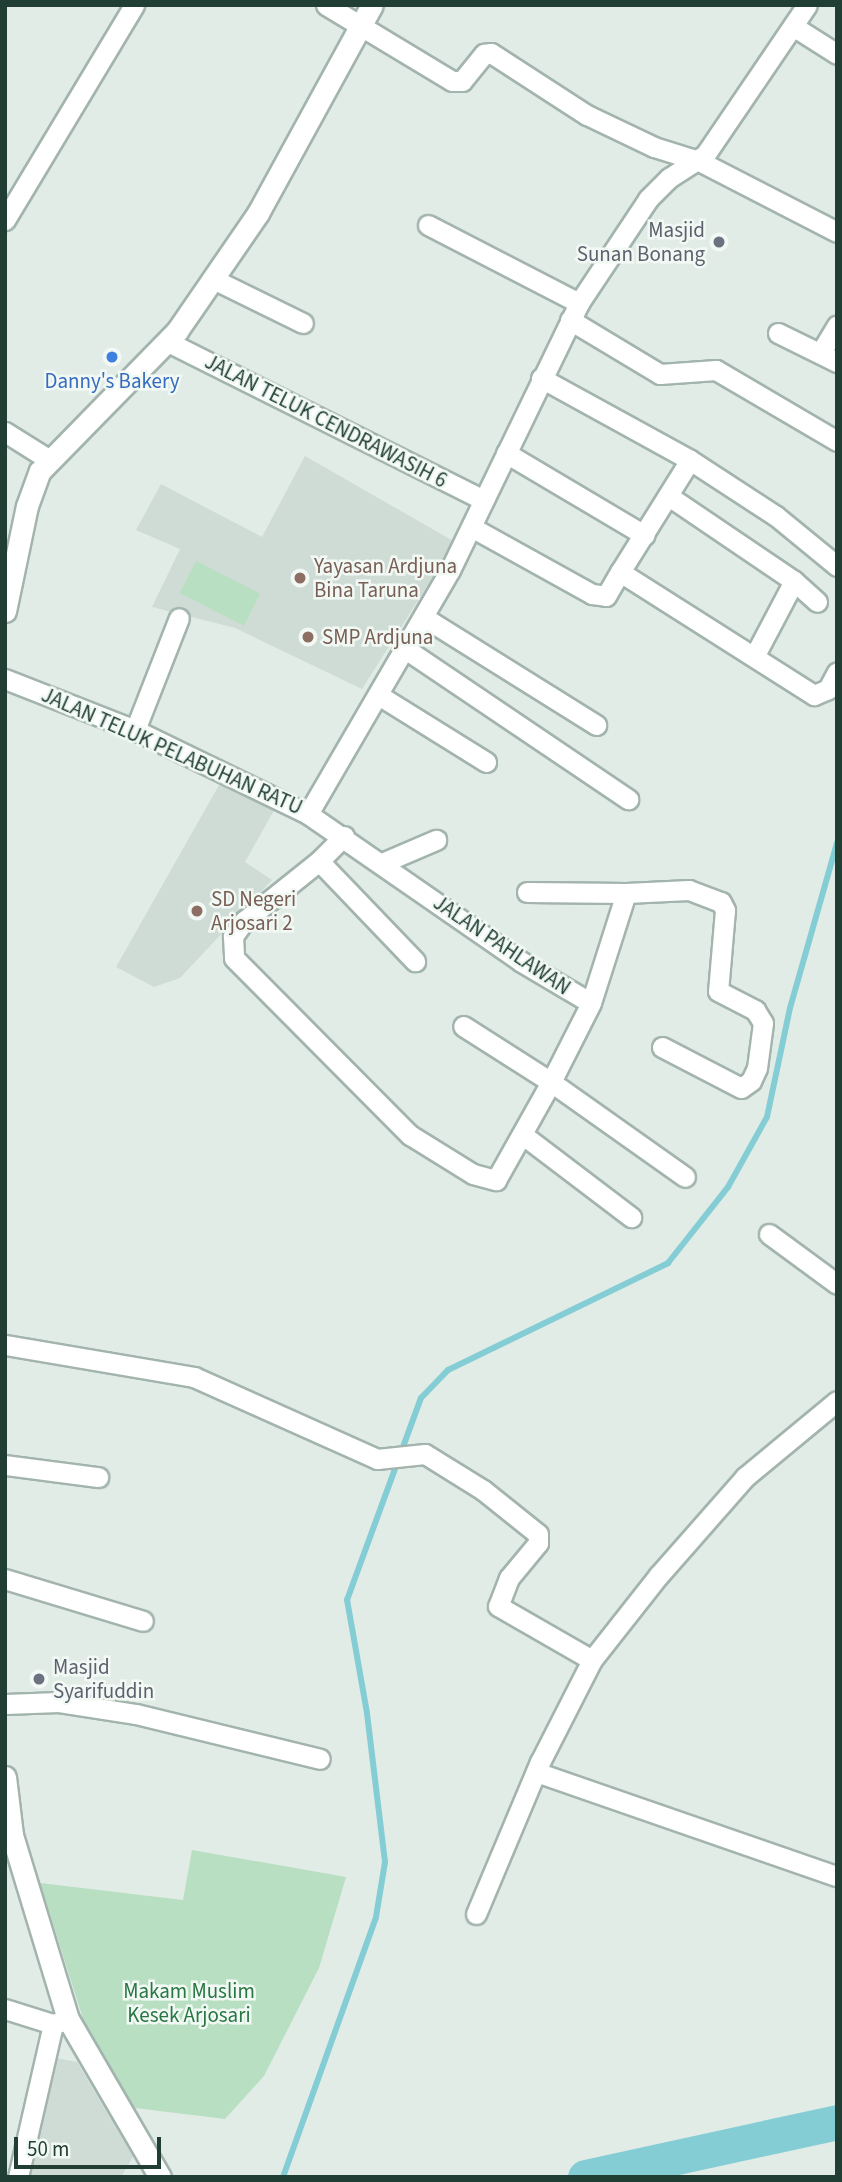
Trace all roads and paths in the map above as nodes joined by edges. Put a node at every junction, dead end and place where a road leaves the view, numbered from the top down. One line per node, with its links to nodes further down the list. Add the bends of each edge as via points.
1 (134, 5): 9 (street)
2 (326, 5): 5 (street)
3 (372, 5): 5 (street)
4 (807, 5): 6 (street, JALAN TELUK PELABUHAN RATU)
5 (359, 26): 8 (street, via 454,82 462,81 484,54 491,53 587,115 663,151); 12 (street, via 289,160)
6 (793, 26): 7 (street); 8 (street, JALAN TELUK PELABUHAN RATU)
7 (837, 54)
8 (699, 161): 11 (street); 13 (street, JALAN TELUK PELABUHAN RATU, via 669,178 648,199)
9 (5, 220)
10 (428, 225): 13 (street)
11 (837, 232)
12 (213, 279): 14 (street); 17 (street)
13 (575, 312): 19 (street, JALAN TELUK PELABUHAN RATU); 21 (street, via 660,374 716,370)
14 (303, 323)
15 (837, 325): 18 (street)
16 (778, 333): 18 (street)
17 (168, 342): 23 (street); 26 (street, JALAN TELUK CENDRAWASIH 6)
18 (829, 357)
19 (541, 378): 22 (street, JALAN TELUK PELABUHAN RATU); 24 (street)
20 (5, 432): 23 (street)
21 (837, 441)
22 (506, 453): 26 (street, JALAN TELUK PELABUHAN RATU); 28 (street)
23 (48, 459): 33 (street, via 27,506)
24 (691, 460): 25 (street); 29 (street, via 776,516)
25 (670, 497): 28 (street); 31 (street)
26 (484, 500): 27 (street, JALAN TELUK PELABUHAN RATU)
27 (473, 528): 30 (street, via 592,594 606,596); 35 (street, JALAN TELUK PELABUHAN RATU)
28 (644, 535): 30 (street)
29 (837, 566)
30 (620, 572): 37 (street)
31 (794, 582): 32 (street); 37 (street)
32 (817, 602)
33 (5, 611)
34 (179, 618): 42 (street)
35 (425, 618): 36 (street, JALAN TELUK PELABUHAN RATU); 41 (street)
36 (407, 650): 40 (street, JALAN TELUK PELABUHAN RATU); 44 (street)
37 (755, 655): 38 (street, via 817,695 828,689)
38 (837, 672)
39 (5, 679): 42 (street, JALAN TELUK PELABUHAN RATU)
40 (380, 696): 43 (street); 45 (street, JALAN TELUK PELABUHAN RATU)
41 (596, 725)
42 (135, 730): 45 (street, JALAN TELUK PELABUHAN RATU)
43 (486, 762)
44 (628, 799)
45 (308, 814): 46 (street, JALAN PAHLAWAN)
46 (344, 836): 48 (street); 49 (street, JALAN PAHLAWAN)
47 (436, 840): 49 (street)
48 (318, 861): 52 (street); 57 (street, JALAN PAHLAWAN, via 244,921 233,936 234,958 393,1119 473,1174 487,1181 499,1179)
49 (382, 863): 53 (street, JALAN PAHLAWAN, via 520,961)
50 (527, 892): 51 (street)
51 (626, 894): 53 (street); 55 (street, via 690,890 721,902 725,910 718,991 755,1010 763,1023 757,1068 751,1082 741,1088)
52 (415, 961)
53 (591, 1003): 56 (street, JALAN PAHLAWAN)
54 (463, 1026): 56 (street)
55 (662, 1047)
56 (551, 1082): 57 (street, JALAN PAHLAWAN); 58 (street)
57 (523, 1135): 59 (street)
58 (685, 1177)
59 (631, 1217)
60 (769, 1234): 61 (street)
61 (837, 1284)
62 (5, 1345): 68 (street, via 194,1377 377,1459 425,1454 491,1495 538,1534 538,1543 509,1578 498,1606)
63 (837, 1401): 68 (street, via 745,1477 659,1574)
64 (5, 1465): 65 (street)
65 (98, 1477)
66 (5, 1579): 67 (street)
67 (144, 1621)
68 (592, 1660): 71 (street)
69 (5, 1704): 70 (street, via 59,1702 136,1714)
70 (320, 1759)
71 (536, 1772): 75 (street); 76 (street)
72 (5, 1777): 73 (street)
73 (6, 1786): 74 (street)
74 (9, 1843): 78 (street)
75 (837, 1876)
76 (476, 1914)
77 (5, 2009): 78 (street)
78 (61, 2022): 79 (street); 80 (street)
79 (158, 2173)
80 (18, 2177)

